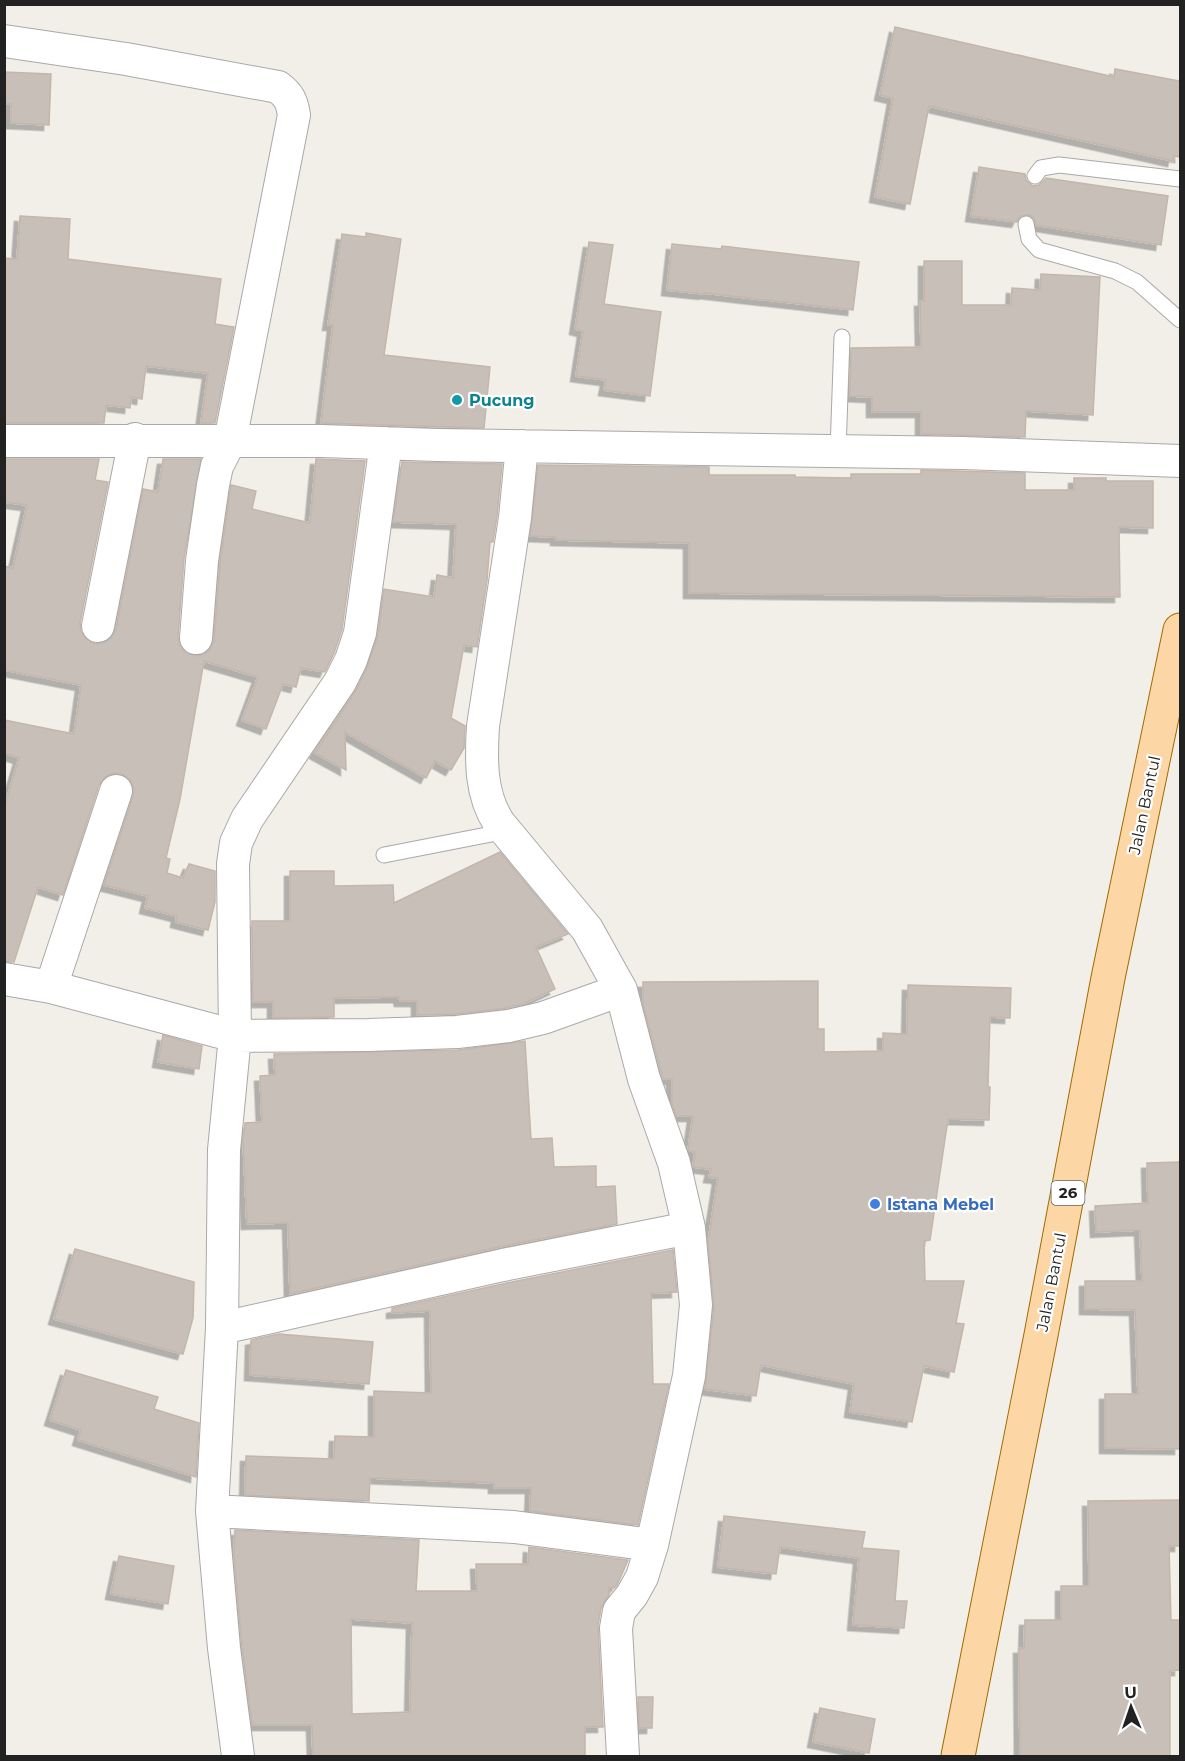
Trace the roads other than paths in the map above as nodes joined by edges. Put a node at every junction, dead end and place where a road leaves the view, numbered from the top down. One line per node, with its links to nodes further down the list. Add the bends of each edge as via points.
1 (4, 40): 9 (street, via 278,87 287,94 294,115)
2 (1035, 176): 3 (lane, via 1049,165)
3 (1180, 179)
4 (1026, 224): 5 (lane, via 1029,239 1039,249 1137,282)
5 (1180, 320)
6 (842, 337): 12 (lane)
7 (135, 440): 8 (street); 9 (street); 14 (street)
8 (4, 441)
9 (230, 441): 10 (street); 16 (street, via 217,466 213,485)
10 (386, 443): 11 (street); 23 (street, via 360,633 351,660 247,819 236,843)
11 (522, 446): 12 (street); 18 (street, via 481,754 492,813)
12 (838, 451): 13 (street)
13 (1180, 461)
14 (98, 626)
15 (1180, 630): 30 (main road, Jalan Bantul / 26, via 1108,978)
16 (196, 639)
17 (116, 791): 21 (street)
18 (507, 831): 19 (lane); 22 (street, via 588,929)
19 (384, 855)
20 (4, 979): 21 (street)
21 (51, 987): 23 (street)
22 (621, 990): 23 (street, via 509,1026 457,1032); 24 (street, via 644,1079 674,1163)
23 (235, 1036): 25 (street, via 224,1150)
24 (689, 1228): 25 (street); 27 (street, via 696,1305 689,1376)
25 (222, 1328): 26 (street)
26 (213, 1511): 27 (street, via 514,1527); 28 (street)
27 (652, 1545): 29 (street, via 642,1577 619,1611 616,1628)
28 (237, 1756)
29 (623, 1756)
30 (957, 1756)

